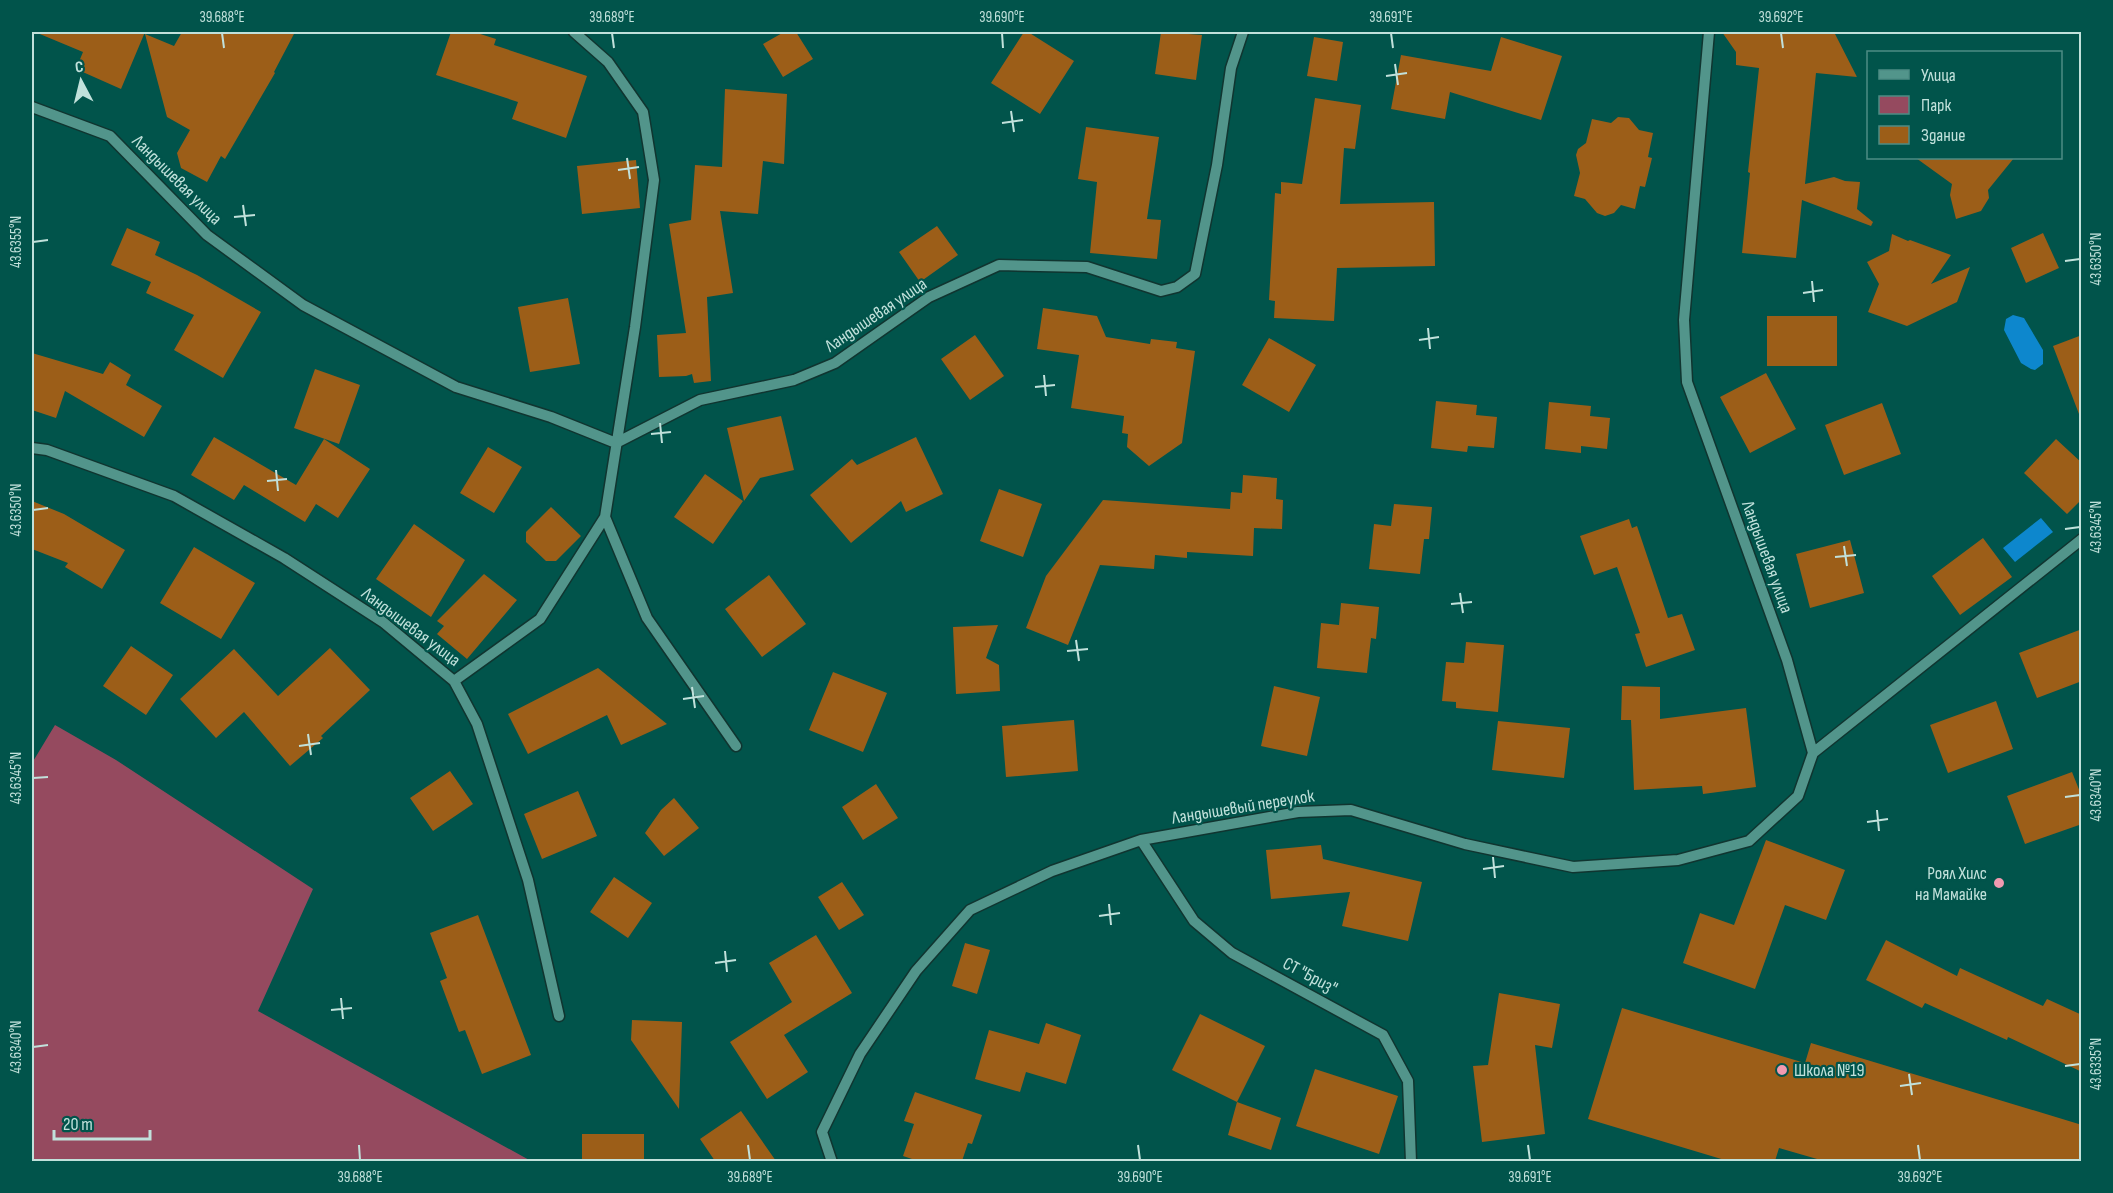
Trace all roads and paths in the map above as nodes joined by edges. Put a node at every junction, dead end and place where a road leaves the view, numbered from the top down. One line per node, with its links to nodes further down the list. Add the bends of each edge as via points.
1 (574, 32): 5 (street, via 608,62 643,112 654,180 636,327)
2 (1243, 32): 5 (street, Ландышевая улица, via 1231,68 1195,274 1178,288 1161,291 1087,267 999,265 929,297 835,363 794,380 700,400)
3 (1709, 32): 11 (street, Ландышевая улица, via 1684,320 1687,382 1787,660)
4 (32, 107): 5 (street, Ландышевая улица, via 110,136 207,236 303,305 456,387 551,417)
5 (616, 443): 7 (street)
6 (32, 448): 9 (street, Ландышевая улица, via 174,496 284,558 383,622)
7 (605, 517): 9 (street, via 540,619); 10 (street, via 647,618)
8 (2082, 539): 11 (street)
9 (454, 681): 13 (street, Ландышевая улица, via 477,724 528,880)
10 (736, 746)
11 (1813, 753): 12 (street, Ландышевый переулок, via 1798,796 1749,841 1678,860 1573,867 1465,844 1351,810 1298,812)
12 (1141, 840): 14 (street, Ландышевый переулок, via 1052,871 970,910 916,971 860,1054 822,1132); 15 (street, СТ "Бриз", via 1194,921 1232,953 1383,1035 1408,1081)
13 (559, 1016)
14 (832, 1161)
15 (1411, 1161)

